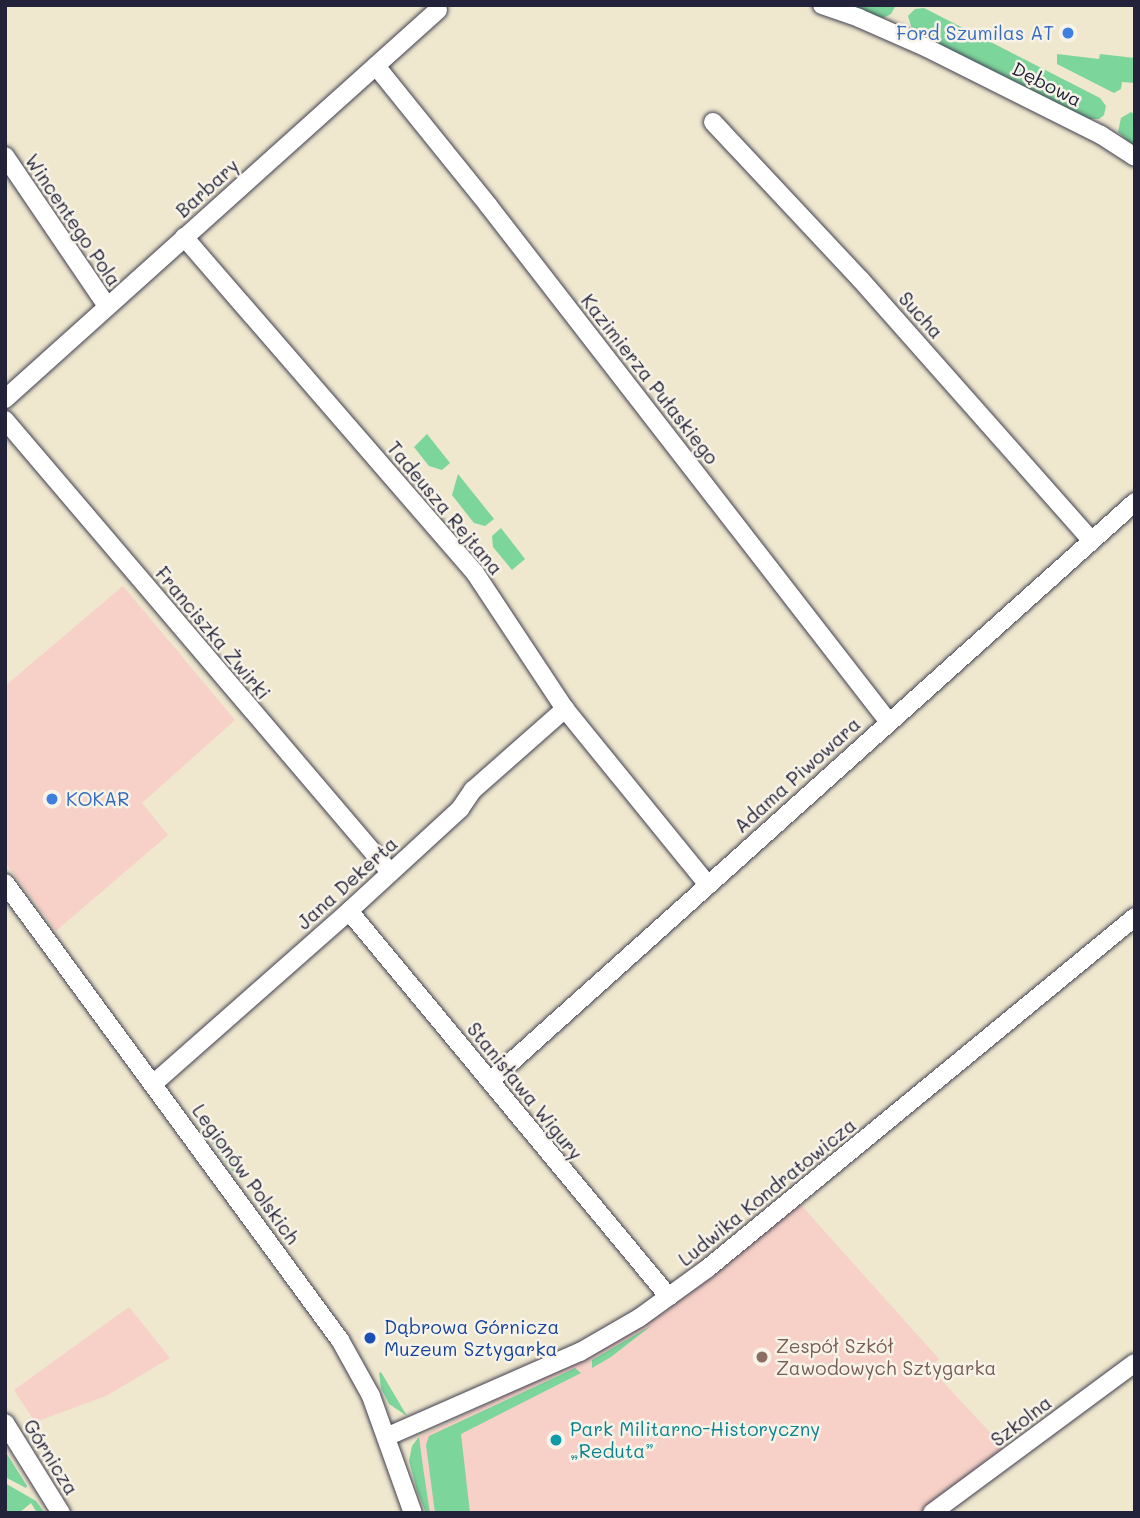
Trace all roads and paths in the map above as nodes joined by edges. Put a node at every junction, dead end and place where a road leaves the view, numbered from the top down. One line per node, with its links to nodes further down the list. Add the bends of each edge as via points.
1 (822, 5): 6 (street, Dębowa, via 927,48)
2 (438, 10): 3 (street, Barbary)
3 (376, 66): 7 (street, Barbary); 14 (street, Kazimierza Pułaskiego)
4 (713, 122): 12 (street, Sucha, via 861,280)
5 (5, 156): 8 (street, Wincentego Pola)
6 (1135, 157)
7 (184, 237): 8 (street, Barbary); 13 (street, Tadeusza Rejtana, via 475,573)
8 (107, 306): 9 (street, Barbary)
9 (5, 399)
10 (5, 419): 15 (street, Franciszka Żwirki)
11 (1135, 502): 12 (street, Adama Piwowara)
12 (1091, 540): 14 (street, Adama Piwowara)
13 (565, 709): 15 (street, Jana Dekerta); 17 (street, Tadeusza Rejtana)
14 (888, 721): 17 (street, Adama Piwowara)
15 (390, 872): 18 (street, Jana Dekerta)
16 (5, 884): 21 (street, Legionów Polskich)
17 (708, 885): 20 (street, Adama Piwowara)
18 (349, 911): 20 (street, Stanisława Wigury); 21 (street, Jana Dekerta)
19 (1135, 917): 22 (street, Ludwika Kondratowicza)
20 (490, 1081): 22 (street, Stanisława Wigury)
21 (153, 1084): 25 (street, Legionów Polskich, via 330,1325 366,1385)
22 (669, 1297): 25 (street, Ludwika Kondratowicza, via 580,1352)
23 (1135, 1363): 28 (street, Szkolna)
24 (5, 1423): 26 (street, Górnicza)
25 (386, 1437): 27 (street, Legionów Polskich)
26 (61, 1513)
27 (413, 1513)
28 (932, 1513)

